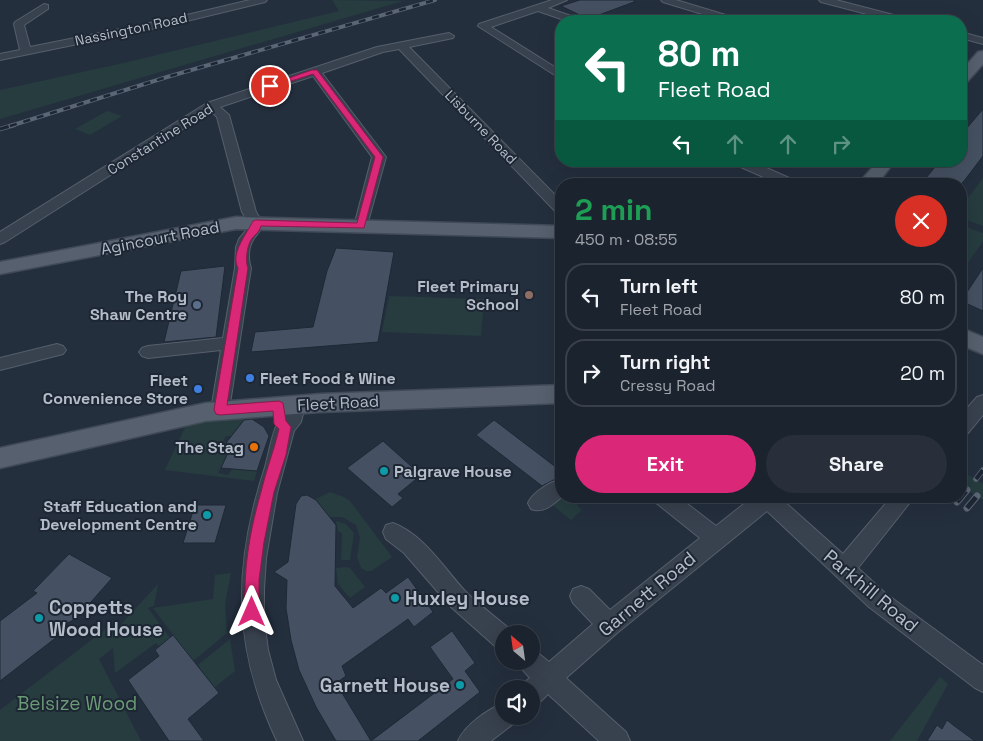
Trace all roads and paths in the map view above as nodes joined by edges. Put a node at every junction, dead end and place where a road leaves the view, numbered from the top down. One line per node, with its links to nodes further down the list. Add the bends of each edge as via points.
1 (220, 0): 7 (street)
2 (262, 0): 7 (street, Nassington Road)
3 (562, 0): 8 (street)
4 (666, 0): 10 (street)
5 (824, 0): 11 (street)
6 (44, 7): 16 (street, via 19,24)
7 (233, 7): 16 (street, Nassington Road)
8 (538, 8): 9 (street); 20 (street, via 483,26)
9 (558, 15)
10 (715, 15)
11 (882, 15)
12 (449, 36): 15 (street, Constantine Road)
13 (967, 37): 14 (street)
14 (983, 41)
15 (401, 45): 19 (street, Constantine Road); 27 (street, Lisburne Road)
16 (26, 51): 18 (street, Nassington Road)
17 (983, 55): 21 (main road)
18 (0, 57)
19 (315, 72): 22 (street, Constantine Road); 29 (street, via 379,157)
20 (555, 72)
21 (967, 73)
22 (211, 106): 28 (street, via 224,114 249,212); 31 (street, Constantine Road)
23 (753, 167): 25 (street)
24 (882, 167): 26 (main road)
25 (777, 178)
26 (872, 178)
27 (555, 203)
28 (256, 223): 29 (main road, Agincourt Road); 32 (main road, Agincourt Road); 34 (street, via 255,231 245,240)
29 (361, 226): 30 (main road, Agincourt Road)
30 (555, 232)
31 (0, 239)
32 (0, 268)
33 (967, 339): 35 (main road)
34 (231, 343): 37 (street); 41 (street)
35 (983, 346)
36 (57, 350): 38 (street)
37 (148, 352)
38 (0, 364)
39 (555, 394): 42 (main road, Fleet Road)
40 (983, 402): 43 (street)
41 (220, 410): 42 (main road, Fleet Road); 44 (main road, Fleet Road)
42 (287, 413): 60 (street, via 280,455 266,496 251,596 257,655 278,720)
43 (967, 421)
44 (0, 458)
45 (555, 491): 46 (street)
46 (538, 503)
47 (671, 503): 52 (street)
48 (759, 503): 52 (street, Garnett Road)
49 (770, 503): 53 (street, Parkhill Road)
50 (899, 503): 53 (street)
51 (393, 532): 56 (street)
52 (716, 538): 55 (street, Garnett Road)
53 (843, 570): 57 (street, Parkhill Road, via 877,600)
54 (581, 596): 55 (street)
55 (609, 624): 58 (street, Garnett Road)
56 (495, 631)
57 (983, 680)
58 (540, 686): 62 (street)
59 (495, 722): 61 (street)
60 (290, 741)
61 (471, 741)
62 (617, 741)

